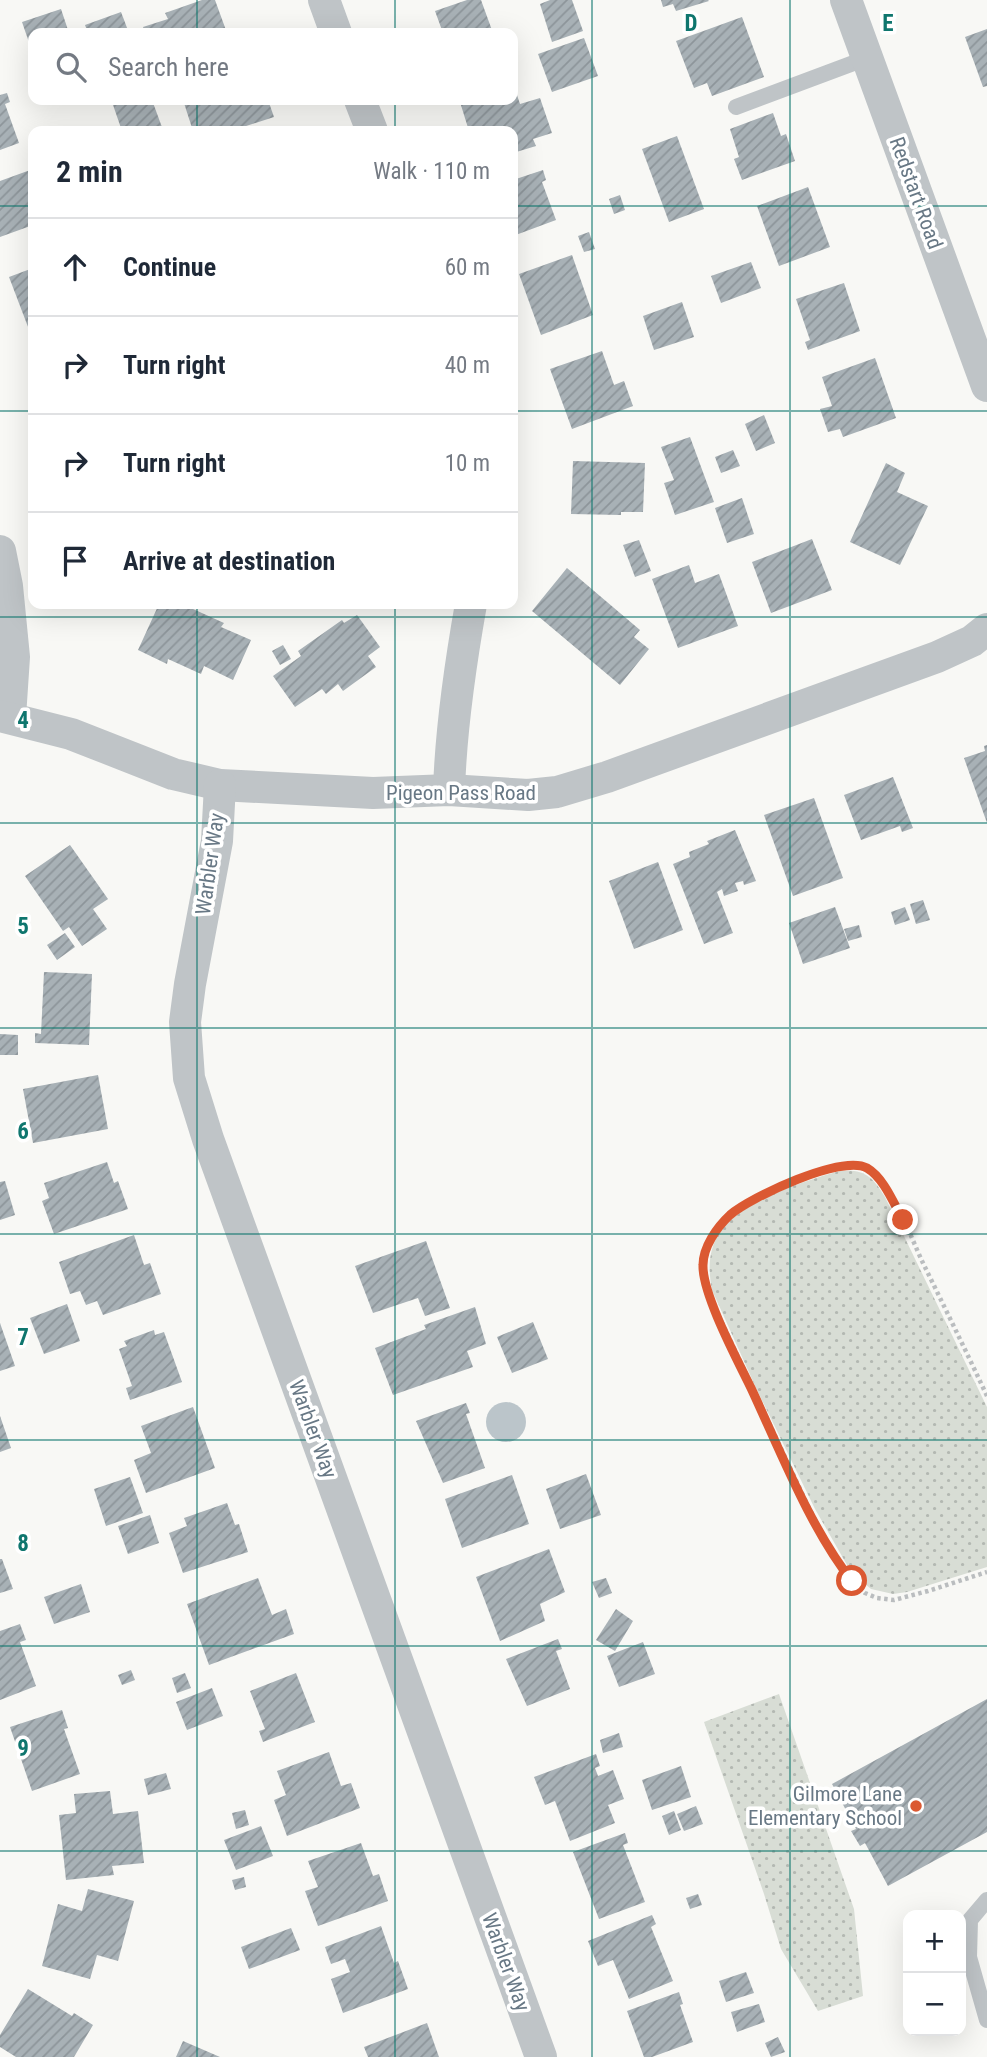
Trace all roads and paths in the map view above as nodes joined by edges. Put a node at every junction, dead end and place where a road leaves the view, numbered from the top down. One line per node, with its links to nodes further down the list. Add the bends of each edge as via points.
1 (324, 0): 3 (street)
2 (846, 0): 4 (street, Redstart Road)
3 (334, 28)
4 (867, 58): 6 (lane); 8 (street, Redstart Road)
5 (362, 105): 7 (street)
6 (736, 107)
7 (370, 126)
8 (987, 386)
9 (0, 551): 12 (street, via 14,657)
10 (470, 609): 14 (street, via 458,678)
11 (987, 629): 14 (street, Pigeon Pass Road, via 937,657 557,792 528,795)
12 (5, 717): 13 (street, Pigeon Pass Road, via 71,734 173,775)
13 (220, 785): 14 (street, Pigeon Pass Road, via 373,793); 19 (street, Warbler Way, via 217,841 185,1022 190,1079)
14 (449, 790)
15 (987, 1396): 16 (path, via 903,1220 868,1168 854,1164 824,1169 745,1203 720,1225 703,1264 709,1295 808,1508 842,1569 866,1593 894,1600)
16 (987, 1572)
17 (987, 1900): 18 (lane, via 970,1920 969,1957)
18 (987, 2020)
19 (541, 2057)

